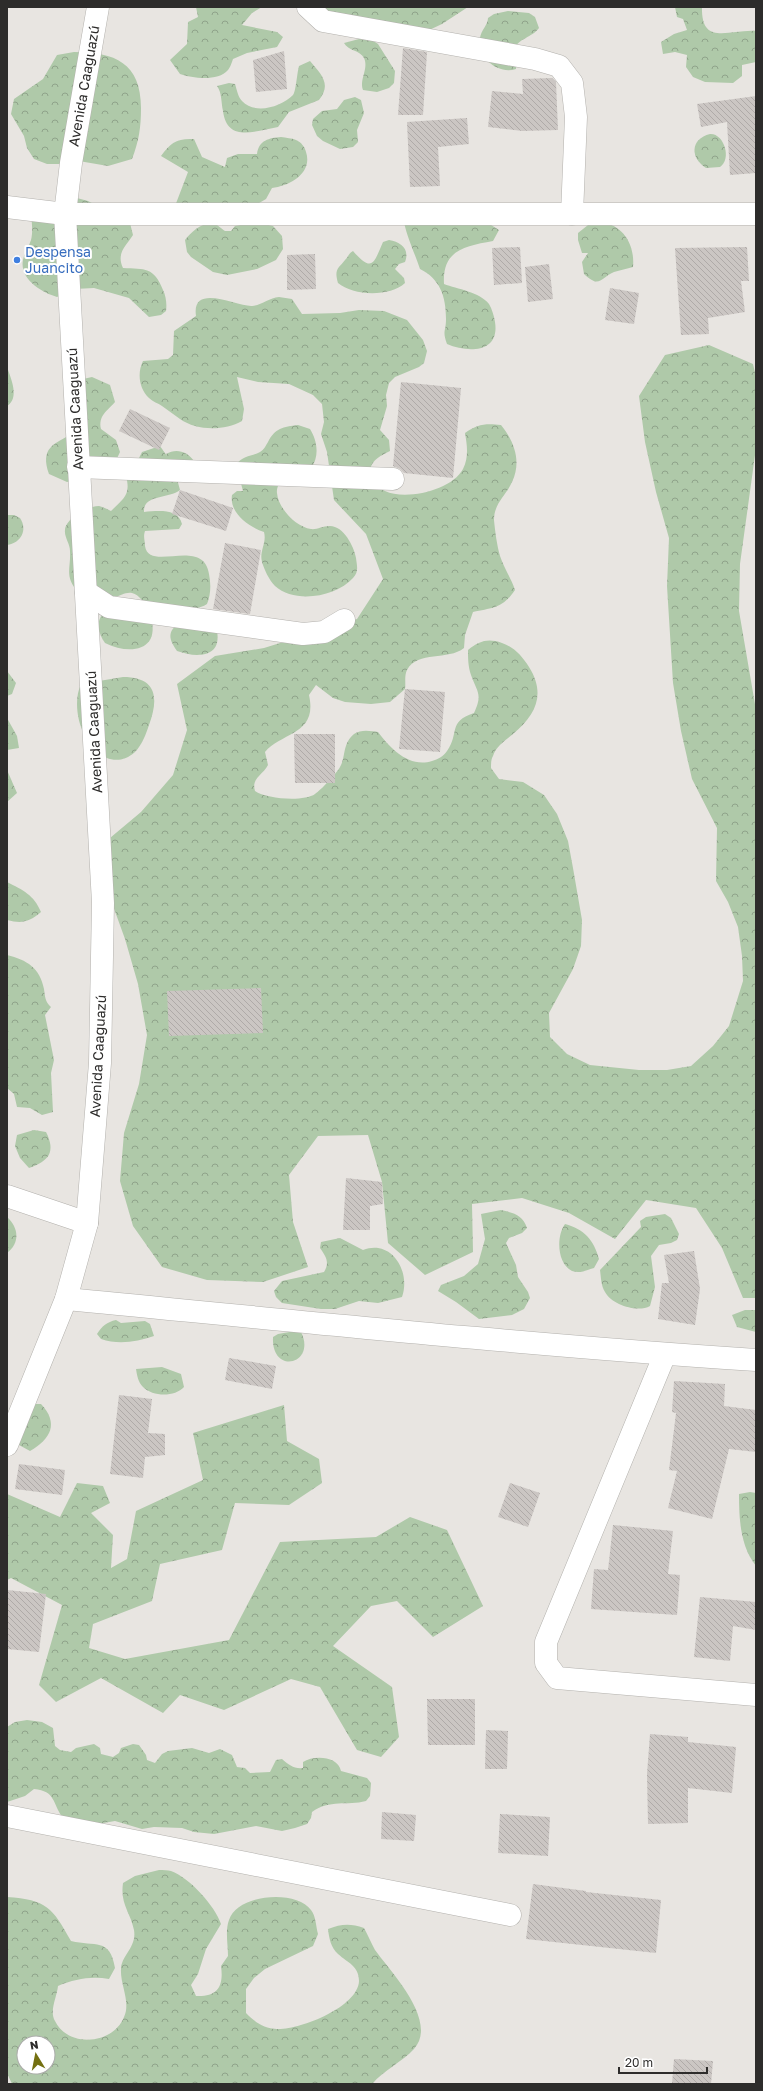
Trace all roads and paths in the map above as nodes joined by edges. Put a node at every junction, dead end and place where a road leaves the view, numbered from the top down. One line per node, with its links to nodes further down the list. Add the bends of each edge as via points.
1 (98, 7): 4 (street, Avenida Caaguazú, via 71,163)
2 (308, 7): 5 (street, via 323,20 535,59 559,66 572,83 576,117)
3 (7, 207): 4 (street)
4 (65, 214): 5 (street); 7 (street, Avenida Caaguazú)
5 (572, 214): 6 (street)
6 (756, 214)
7 (78, 467): 8 (street); 9 (street, Avenida Caaguazú)
8 (393, 479)
9 (86, 592): 10 (street, via 109,606 303,634 324,632); 12 (street, Avenida Caaguazú, via 103,903 100,1063)
10 (344, 620)
11 (7, 1196): 12 (street)
12 (87, 1223): 13 (street, Avenida Caaguazú)
13 (66, 1299): 14 (street); 16 (street, Avenida Caaguazú)
14 (665, 1354): 15 (street); 17 (street, via 546,1642 546,1664 557,1678)
15 (756, 1360)
16 (7, 1446)
17 (756, 1694)
18 (7, 1816): 19 (street)
19 (510, 1915)

